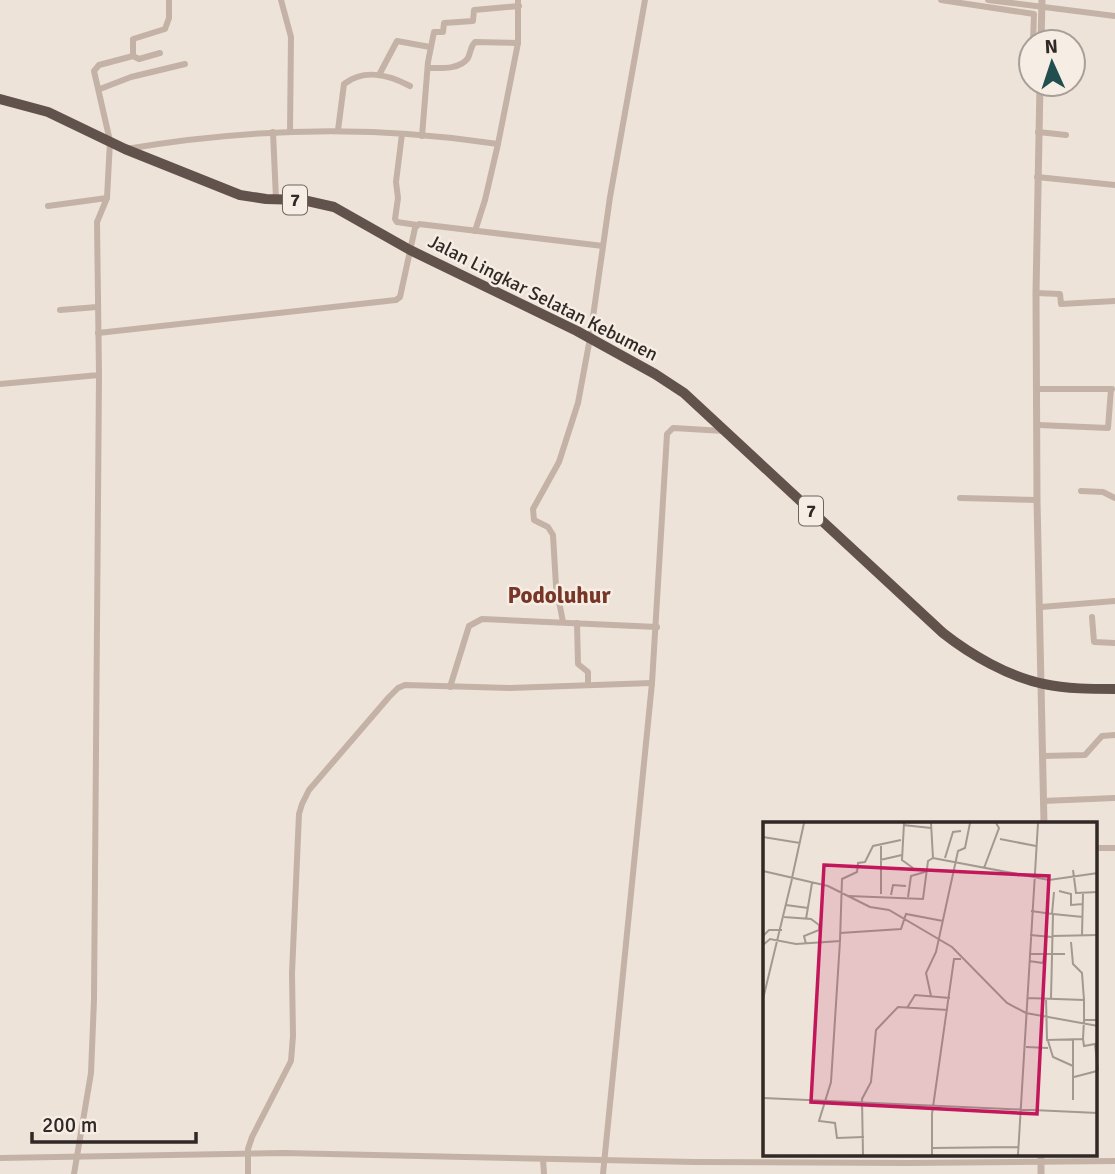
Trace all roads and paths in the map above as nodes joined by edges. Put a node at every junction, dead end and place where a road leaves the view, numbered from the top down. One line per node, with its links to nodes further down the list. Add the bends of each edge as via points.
1 (169, 0): 15 (street, via 165,30 133,39)
2 (282, 0): 24 (street, via 291,37)
3 (645, 0): 40 (street)
4 (941, 0): 6 (street)
5 (988, 0): 8 (street)
6 (951, 1): 10 (street, via 1034,14)
7 (518, 3): 12 (street); 13 (street, via 475,10 472,22 444,23 443,32 434,32)
8 (1042, 3): 9 (street); 11 (street)
9 (1115, 16)
10 (1034, 28)
11 (1041, 28)
12 (518, 43): 17 (street, via 475,42 463,63); 31 (street)
13 (430, 47): 17 (street); 18 (street, via 397,41)
14 (160, 52): 15 (street, via 139,59)
15 (133, 56): 20 (street, via 95,68)
16 (185, 64): 20 (street)
17 (428, 68): 29 (street)
18 (379, 75): 19 (street); 23 (street, via 365,74 345,82)
19 (411, 86)
20 (100, 89): 30 (street)
21 (1039, 98): 26 (street)
22 (0, 99): 30 (highway, Jalan Lingkar Selatan Kebumen / 7, via 48,112)
23 (338, 130): 24 (street); 27 (street)
24 (290, 131): 25 (street)
25 (273, 132): 32 (street, via 190,138); 36 (street)
26 (1038, 132): 28 (street); 33 (street)
27 (402, 134): 29 (street); 38 (street, via 395,219)
28 (1066, 135)
29 (422, 136): 31 (street)
30 (110, 141): 32 (highway, Jalan Lingkar Selatan Kebumen / 7); 35 (street)
31 (498, 144): 39 (street)
32 (125, 149): 36 (highway, Jalan Lingkar Selatan Kebumen / 7, via 240,195)
33 (1037, 177): 34 (street); 42 (street)
34 (1115, 185)
35 (107, 198): 37 (street); 44 (street, via 97,222)
36 (275, 199): 41 (highway, Jalan Lingkar Selatan Kebumen / 7, via 325,203)
37 (48, 206)
38 (417, 225): 39 (street); 41 (street)
39 (475, 230): 40 (street)
40 (600, 245): 47 (street)
41 (410, 250): 46 (street, via 396,300); 47 (highway, Jalan Lingkar Selatan Kebumen / 7)
42 (1035, 293): 43 (street, via 1060,294 1061,304 1069,305); 50 (street)
43 (1115, 301)
44 (97, 307): 45 (street); 46 (street)
45 (60, 310)
46 (97, 332): 48 (street)
47 (589, 338): 53 (highway, Jalan Lingkar Selatan Kebumen / 7, via 684,393); 61 (street, via 566,444 533,509 534,520 553,535 555,586)
48 (99, 375): 49 (street); 77 (street, via 94,1000 91,1073)
49 (0, 384)
50 (1037, 389): 51 (street); 52 (street)
51 (1113, 389): 52 (street, via 1108,428)
52 (1038, 425): 57 (street)
53 (726, 431): 63 (street, via 673,428 667,434); 66 (highway, Jalan Lingkar Selatan Kebumen / 7, via 943,633 979,659)
54 (1081, 491): 56 (street)
55 (960, 498): 57 (street)
56 (1115, 498)
57 (1037, 500): 59 (street)
58 (1115, 601): 59 (street)
59 (1041, 607): 66 (street)
60 (1092, 617): 64 (street, via 1094,642)
61 (563, 622): 62 (street); 68 (street, via 477,620 470,626)
62 (577, 623): 63 (street); 67 (street, via 578,664 588,672)
63 (657, 627): 65 (street)
64 (1115, 643)
65 (652, 683): 67 (street); 79 (street)
66 (1038, 683): 69 (highway, Jalan Lingkar Selatan Kebumen / 7); 71 (street)
67 (588, 685): 68 (street)
68 (450, 687): 75 (street, via 398,688 309,790 302,804 291,1061 252,1137)
69 (1115, 690)
70 (1115, 735): 71 (street, via 1102,736 1085,755)
71 (1043, 756): 73 (street)
72 (1115, 798): 73 (street)
73 (1044, 801): 74 (street)
74 (1044, 822)
75 (248, 1154): 77 (street); 78 (street); 83 (street)
76 (0, 1158): 77 (street)
77 (76, 1158): 82 (street)
78 (543, 1158): 79 (street); 84 (street)
79 (604, 1160): 81 (street); 85 (street)
80 (1115, 1161): 81 (street)
81 (1040, 1164)
82 (74, 1174)
83 (248, 1174)
84 (544, 1174)
85 (603, 1174)

